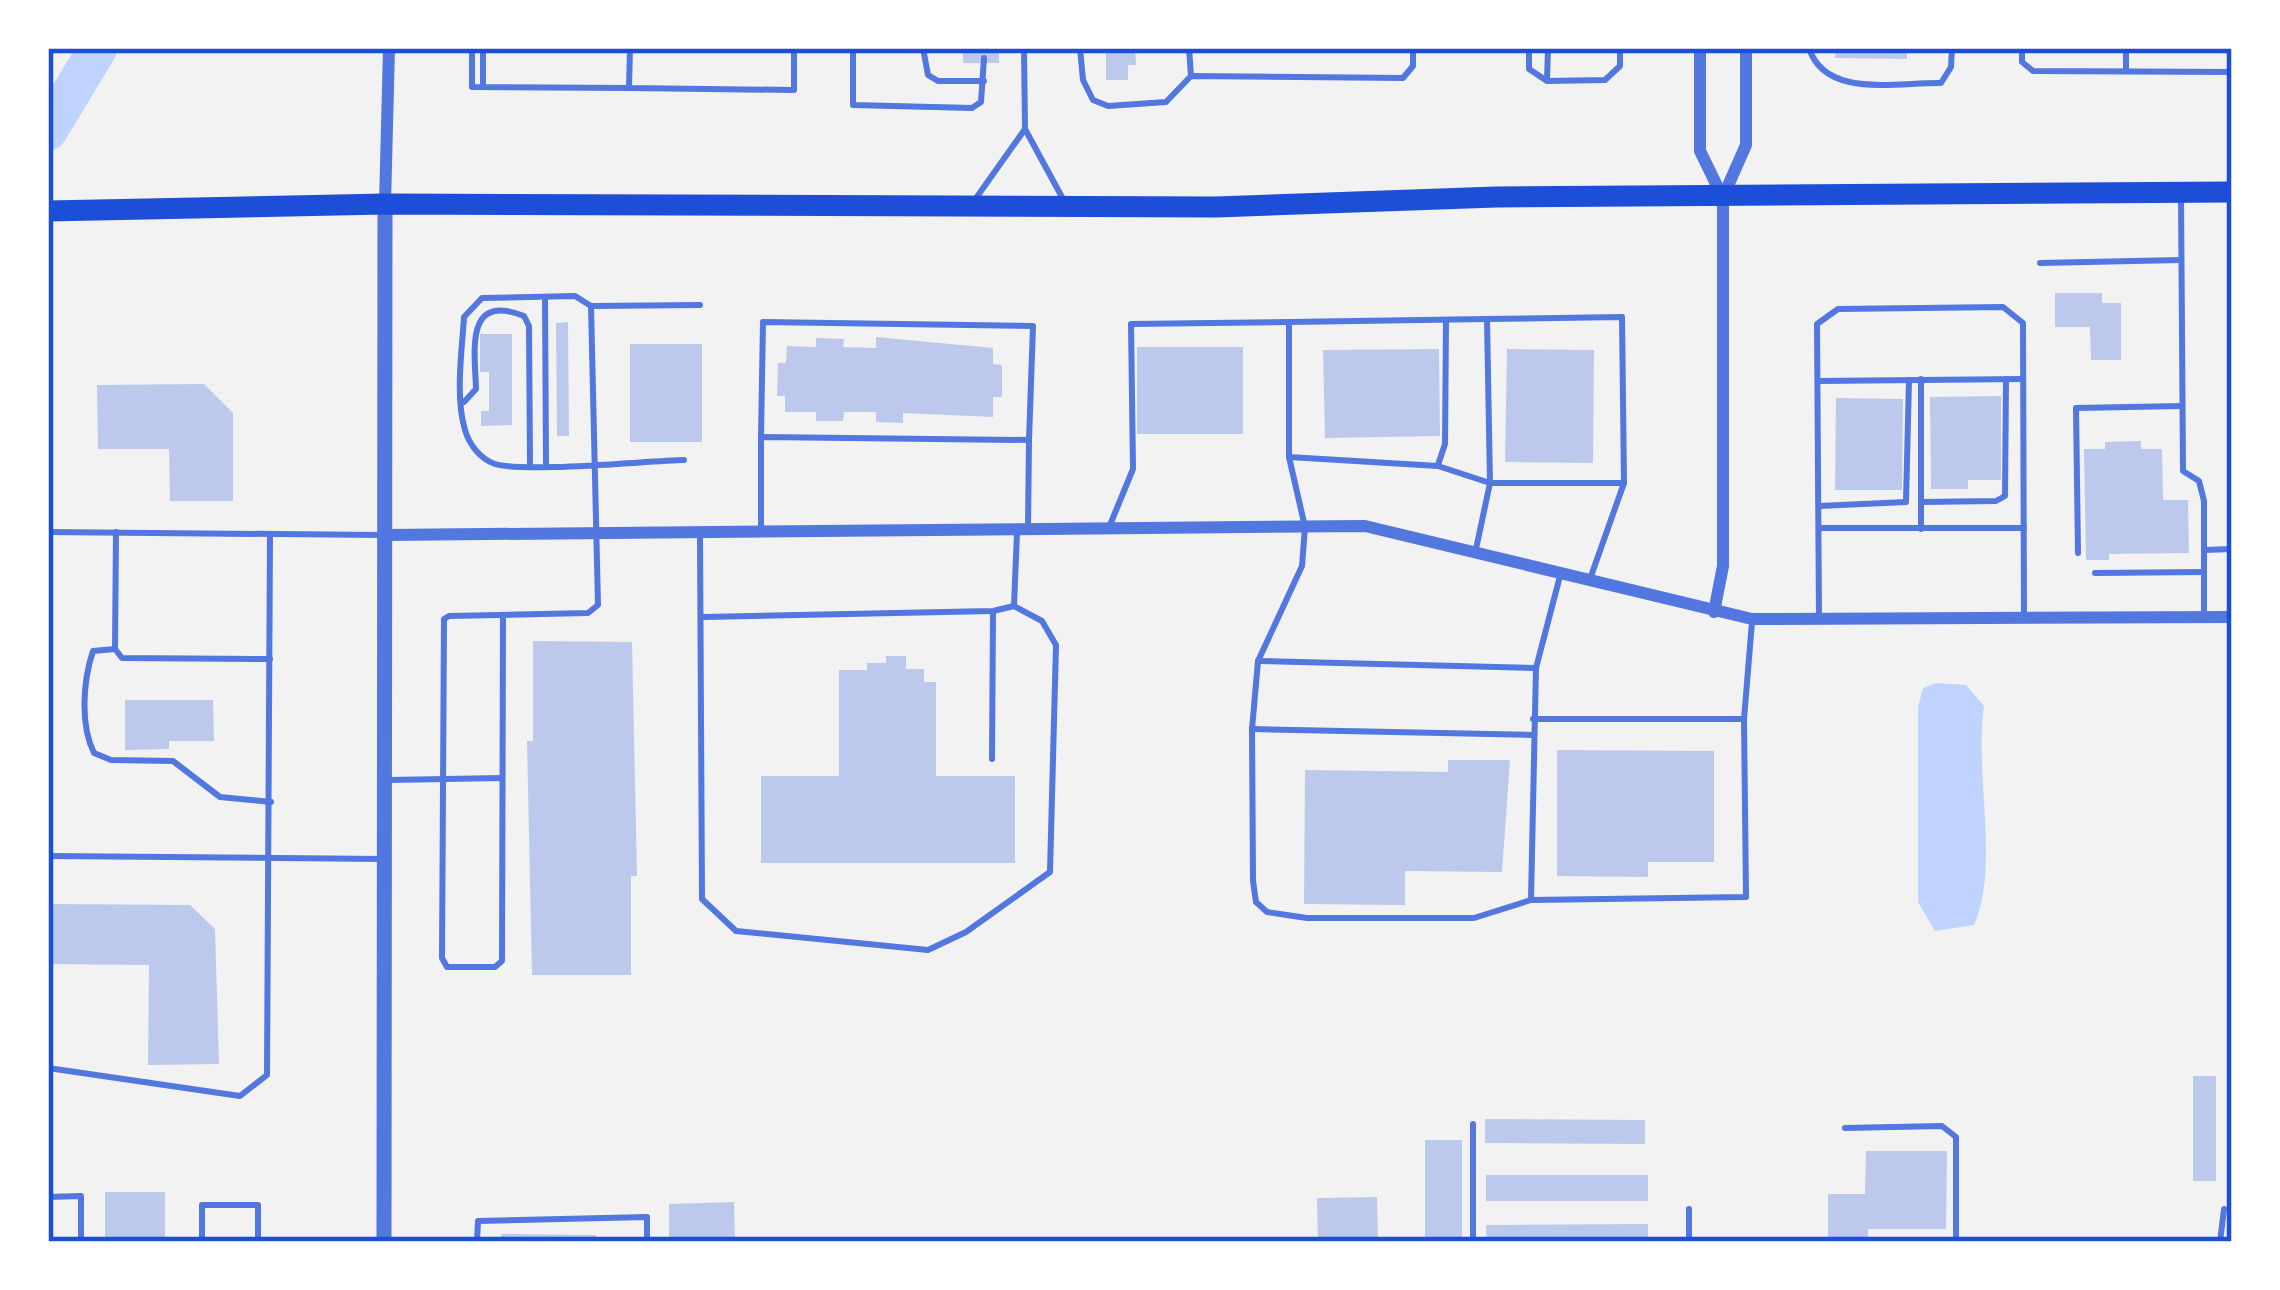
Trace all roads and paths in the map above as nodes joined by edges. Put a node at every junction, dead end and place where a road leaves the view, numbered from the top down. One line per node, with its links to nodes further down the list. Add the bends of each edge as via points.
1 (389, 48): 33 (street)
2 (472, 48): 27 (lane, via 472,87)
3 (483, 48): 27 (lane)
4 (630, 48): 28 (lane)
5 (794, 48): 28 (lane, via 794,90)
6 (854, 48): 25 (lane, via 854,105 972,108)
7 (923, 48): 25 (lane, via 923,64 938,81)
8 (1024, 48): 29 (lane)
9 (1080, 48): 24 (lane, via 1083,80 1093,100 1108,106 1166,101)
10 (1189, 48): 24 (lane)
11 (1413, 48): 24 (lane, via 1403,78)
12 (1529, 48): 26 (lane, via 1529,69)
13 (1548, 48): 26 (lane)
14 (1619, 48): 26 (lane, via 1620,66 1605,80)
15 (1700, 48): 32 (street, via 1700,151)
16 (1746, 48): 32 (street, via 1745,145)
17 (1952, 48): 20 (lane, via 1941,83 1833,81)
18 (2022, 48): 22 (lane, via 2022,62 2033,71)
19 (2126, 48): 22 (lane)
20 (1810, 51)
21 (984, 58): 25 (lane)
22 (2126, 71): 23 (lane)
23 (2232, 72)
24 (1191, 76)
25 (984, 81)
26 (1547, 81)
27 (483, 87): 28 (lane)
28 (629, 88)
29 (1024, 129): 34 (lane); 35 (lane)
30 (2181, 192): 31 (main road); 32 (main road); 37 (lane)
31 (2232, 192)
32 (1723, 197): 35 (main road); 87 (street, via 1723,566)
33 (385, 204): 34 (main road); 36 (main road); 74 (street)
34 (970, 206): 35 (main road)
35 (1067, 207)
36 (48, 211)
37 (2181, 260): 38 (lane); 51 (lane)
38 (2040, 262)
39 (545, 296): 41 (lane, via 575,296); 50 (lane, via 482,298 464,316); 58 (lane)
40 (700, 305): 41 (lane)
41 (591, 306): 56 (lane)
42 (1487, 319): 43 (lane); 60 (lane); 61 (lane, via 1622,317)
43 (1446, 320): 44 (lane); 59 (lane)
44 (1289, 322): 54 (lane); 65 (lane, via 1131,324 1133,469)
45 (2006, 379): 46 (lane); 49 (lane); 62 (lane, via 2005,496)
46 (2023, 379): 47 (lane, via 2023,323 2003,307 1838,309 1817,324); 67 (lane)
47 (1818, 380): 48 (lane); 63 (lane)
48 (1909, 380): 49 (lane); 63 (lane, via 1906,502)
49 (1921, 380): 62 (lane)
50 (463, 403): 57 (lane, via 476,452 495,464); 57 (lane, via 476,389 475,328 482,317 524,316)
51 (2182, 406): 78 (lane, via 2183,471 2199,481); 79 (lane, via 2075,408)
52 (761, 437): 53 (lane); 53 (lane, via 763,322 1033,326); 73 (lane)
53 (1029, 440): 68 (lane)
54 (1289, 457): 59 (lane); 64 (lane)
55 (684, 460): 56 (lane)
56 (592, 462): 58 (lane); 76 (lane)
57 (530, 464): 58 (lane)
58 (546, 464)
59 (1438, 466): 60 (lane)
60 (1490, 483): 61 (lane); 80 (lane)
61 (1624, 483): 84 (lane)
62 (1921, 502): 69 (lane)
63 (1819, 506): 66 (lane)
64 (1305, 526): 65 (street); 80 (street, via 1365,526); 97 (lane, via 1302,566)
65 (1108, 528): 68 (street)
66 (1819, 528): 69 (lane); 93 (lane)
67 (2024, 528): 69 (lane); 91 (lane)
68 (1023, 529): 73 (street); 85 (lane)
69 (1921, 529)
70 (48, 532): 71 (lane)
71 (116, 532): 72 (lane); 95 (lane)
72 (270, 534): 74 (lane); 96 (lane)
73 (761, 534): 75 (street)
74 (386, 535): 76 (street); 106 (street)
75 (700, 535): 76 (street); 90 (lane)
76 (598, 536): 88 (lane, via 598,605 588,613)
77 (2232, 549): 78 (lane)
78 (2204, 550): 81 (lane)
79 (2078, 553)
80 (1474, 554): 83 (street)
81 (2204, 572): 82 (lane); 92 (lane)
82 (2096, 573)
83 (1560, 576): 84 (street); 98 (lane)
84 (1588, 583): 87 (street)
85 (1014, 606): 86 (lane); 90 (lane, via 1042,621 1056,645 1050,872 928,950 736,931 702,899)
86 (994, 611): 90 (lane); 103 (lane)
87 (1714, 612): 94 (street)
88 (503, 616): 104 (lane); 105 (lane, via 444,620)
89 (2232, 616): 92 (street)
90 (704, 617)
91 (2024, 617): 92 (street); 93 (street)
92 (2204, 617)
93 (1820, 618): 94 (street)
94 (1752, 619): 100 (lane)
95 (115, 650): 96 (lane, via 122,658); 107 (lane, via 92,651 86,673 94,753 173,761 220,797)
96 (270, 659): 107 (lane)
97 (1258, 661): 98 (lane); 101 (lane)
98 (1536, 668): 99 (lane)
99 (1533, 719): 100 (lane); 102 (lane)
100 (1744, 719): 111 (lane, via 1746,897)
101 (1252, 729): 102 (lane); 111 (lane, via 1252,881 1267,912 1474,918)
102 (1533, 735): 111 (lane)
103 (992, 759)
104 (502, 778): 105 (lane); 105 (lane, via 502,961 495,968 447,967 442,958)
105 (444, 779): 106 (lane)
106 (385, 780): 110 (street)
107 (271, 802): 109 (lane)
108 (48, 856): 109 (lane)
109 (271, 858): 110 (lane); 112 (lane, via 267,1075 240,1096)
110 (385, 859): 121 (street)
111 (1531, 899)
112 (48, 1068)
113 (1473, 1124): 124 (lane)
114 (1845, 1128): 126 (lane, via 1942,1126 1956,1137)
115 (48, 1197): 118 (lane, via 81,1196)
116 (1689, 1209): 125 (lane)
117 (2224, 1209): 127 (lane)
118 (81, 1242)
119 (202, 1242): 120 (lane, via 202,1205 258,1205)
120 (258, 1242)
121 (384, 1242)
122 (477, 1242): 123 (lane, via 478,1221 647,1217)
123 (647, 1242)
124 (1473, 1242)
125 (1689, 1242)
126 (1956, 1242)
127 (2220, 1242)

